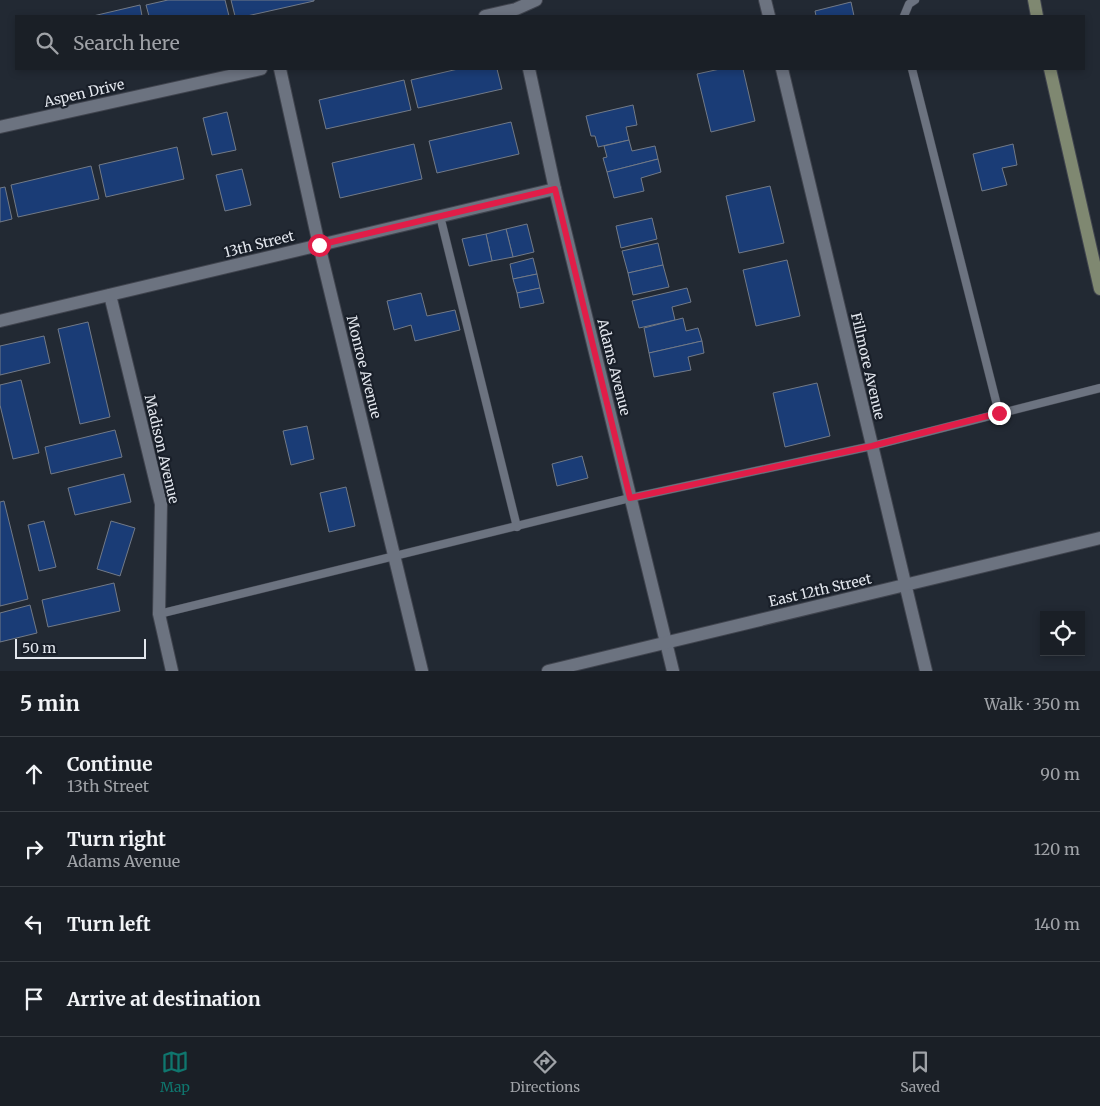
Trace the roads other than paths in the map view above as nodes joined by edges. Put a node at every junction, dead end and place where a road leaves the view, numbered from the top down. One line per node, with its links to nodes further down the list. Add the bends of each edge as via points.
1 (536, 0): 5 (street)
2 (765, 0): 7 (street)
3 (915, 0): 8 (lane, via 909,4)
4 (1034, 0): 9 (street)
5 (517, 13): 6 (street)
6 (496, 15)
7 (769, 15)
8 (904, 15)
9 (1038, 15)
10 (256, 70): 16 (street, Aspen Drive)
11 (280, 70): 19 (street, Monroe Avenue)
12 (529, 70): 17 (street, Adams Avenue)
13 (782, 70): 25 (street, Fillmore Avenue)
14 (912, 70): 24 (lane)
15 (1050, 70): 20 (street)
16 (0, 127)
17 (555, 189): 18 (street, 13th Street); 26 (street, Adams Avenue)
18 (440, 216): 19 (street, 13th Street); 27 (lane)
19 (319, 245): 21 (street, 13th Street); 29 (street, Monroe Avenue)
20 (1100, 289)
21 (110, 295): 22 (street, 13th Street); 31 (street, Madison Avenue, via 161,504)
22 (0, 322)
23 (1100, 388): 24 (lane)
24 (999, 413): 25 (lane)
25 (872, 446): 26 (lane); 30 (street, Fillmore Avenue)
26 (630, 498): 27 (lane); 32 (street, Adams Avenue)
27 (517, 527): 29 (lane)
28 (1100, 538): 30 (street, East 12th Street)
29 (395, 558): 31 (lane); 34 (street, Monroe Avenue)
30 (905, 586): 32 (street, East 12th Street); 37 (street, Fillmore Avenue)
31 (159, 614): 33 (street, Madison Avenue)
32 (666, 642): 35 (street, East 12th Street); 36 (street, Adams Avenue)
33 (172, 671)
34 (422, 671)
35 (548, 671)
36 (673, 671)
37 (926, 671)

